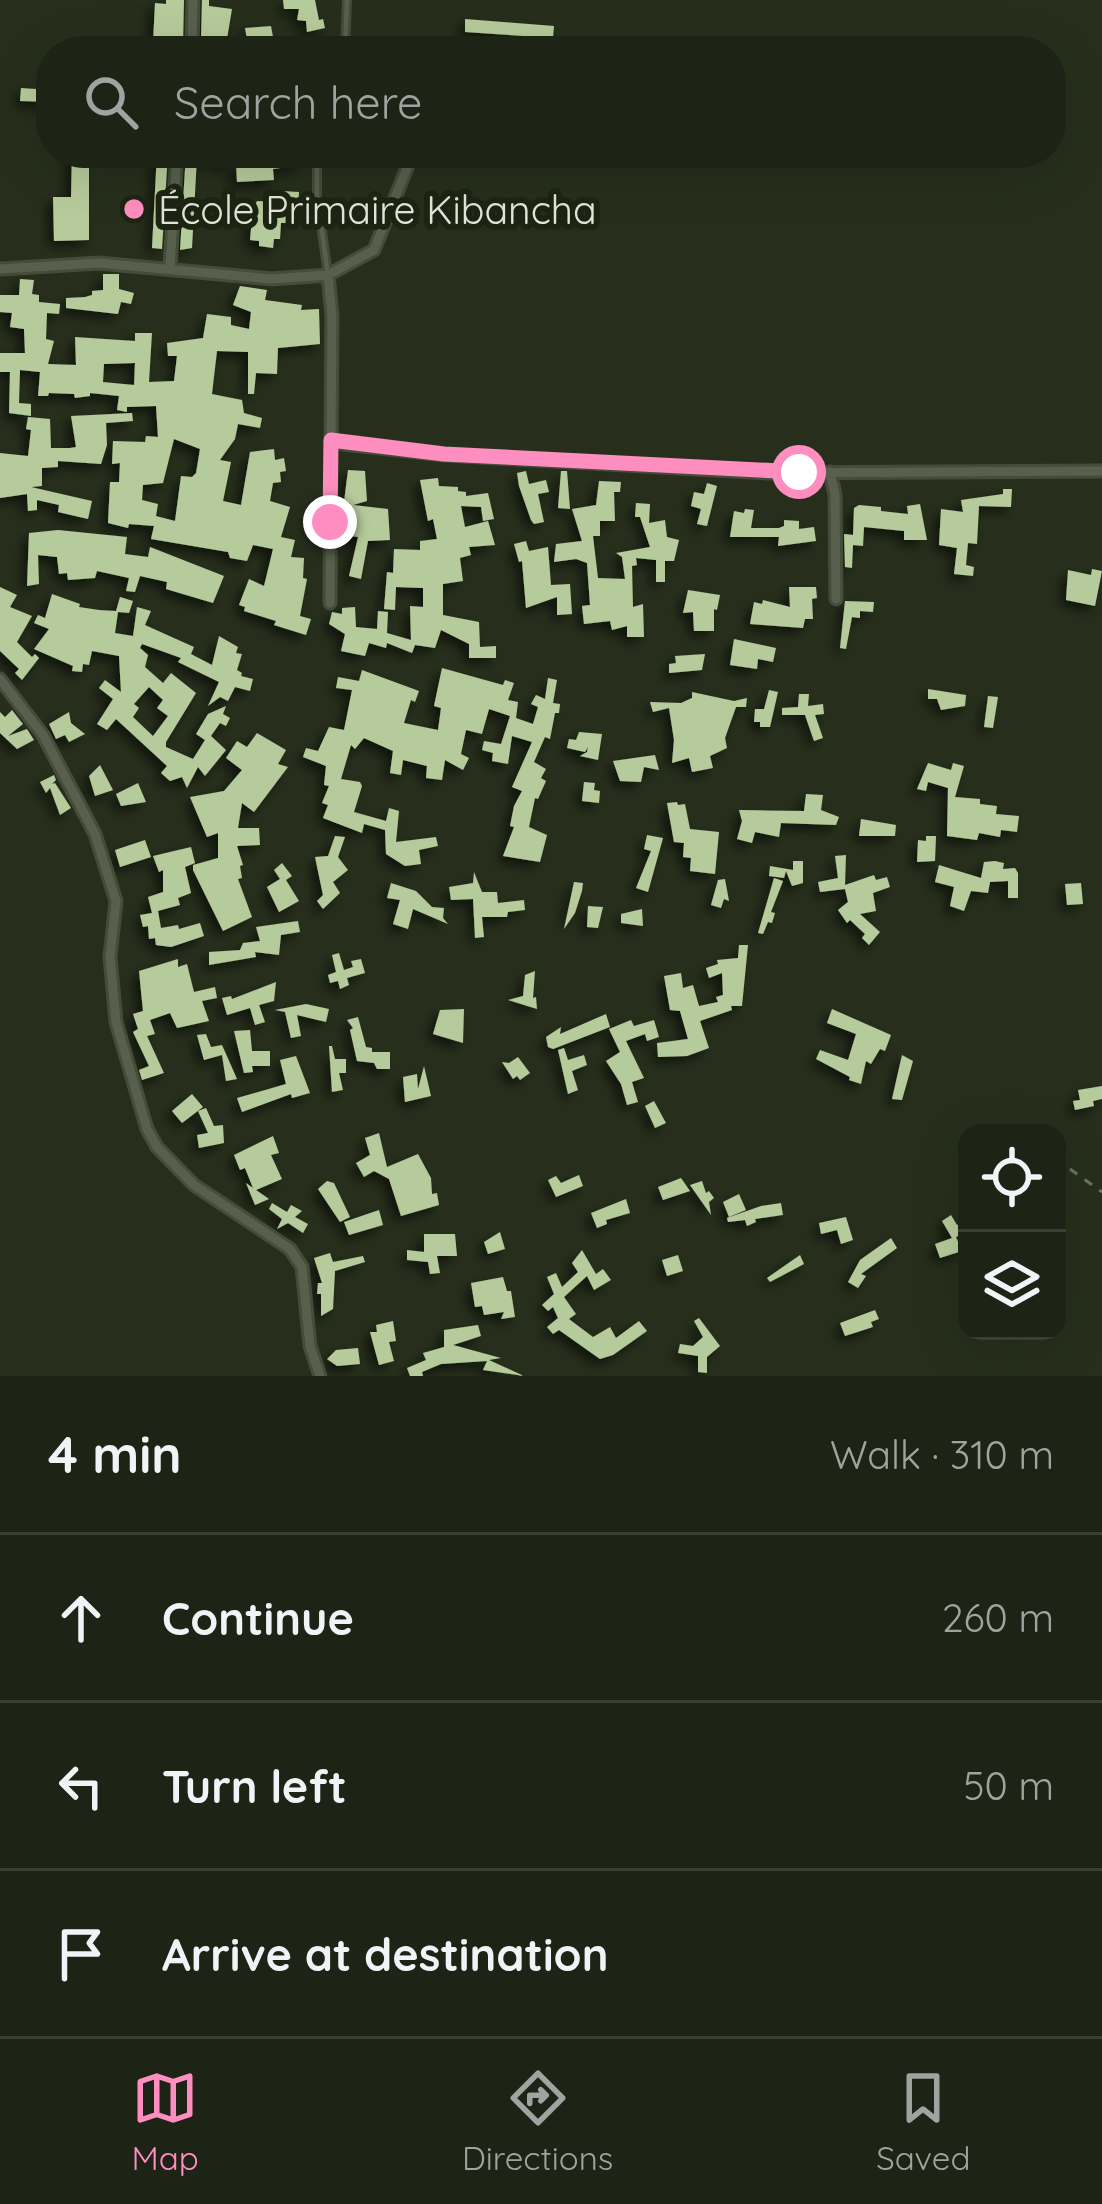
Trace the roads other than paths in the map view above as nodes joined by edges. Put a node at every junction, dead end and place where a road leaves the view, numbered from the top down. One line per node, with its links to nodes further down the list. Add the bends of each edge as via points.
1 (193, 0): 3 (street)
2 (347, 0): 4 (lane)
3 (192, 36)
4 (345, 36)
5 (176, 168): 8 (street)
6 (317, 168): 10 (lane)
7 (406, 168): 10 (street, via 374,250)
8 (170, 267): 9 (street); 10 (street, via 272,279)
9 (0, 269)
10 (328, 275): 11 (street)
11 (331, 440): 13 (street, via 537,460); 15 (street)
12 (1102, 471): 13 (street)
13 (830, 472): 14 (street)
14 (836, 599)
15 (330, 603)
16 (0, 679): 17 (street, via 43,735 95,834 116,901 116,1022 147,1129 194,1185 290,1249 302,1267)
17 (320, 1376)

